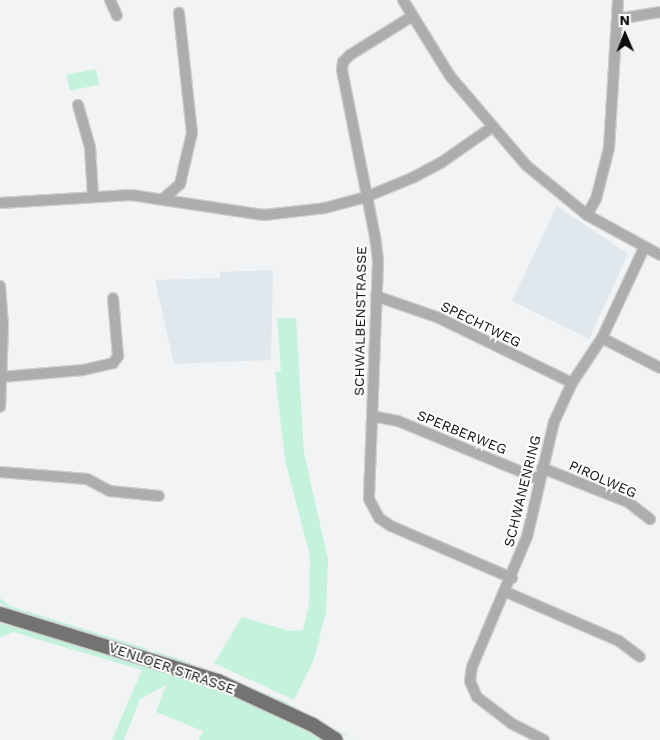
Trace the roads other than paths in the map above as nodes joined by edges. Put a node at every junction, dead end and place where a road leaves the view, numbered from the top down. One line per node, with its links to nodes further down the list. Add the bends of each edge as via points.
1 (110, 0): 6 (street)
2 (403, 0): 7 (street)
3 (618, 0): 8 (street)
4 (660, 12): 8 (street)
5 (180, 13): 13 (street, via 192,133 180,184)
6 (117, 16)
7 (412, 17): 10 (street, via 450,76); 12 (street, SCHWALBENSTRASSE, via 343,62)
8 (617, 19): 15 (street, via 609,148 596,199)
9 (78, 105): 11 (street, via 90,147)
10 (491, 128): 12 (street, via 442,162); 15 (street, via 526,166)
11 (93, 196): 13 (street); 14 (street)
12 (366, 197): 13 (street, via 325,208 264,215); 19 (street, SCHWALBENSTRASSE, via 375,236)
13 (164, 198)
14 (0, 202)
15 (587, 215): 16 (street)
16 (644, 248): 17 (street); 21 (street, SCHWANENRING)
17 (660, 255)
18 (0, 286): 23 (street)
19 (376, 296): 24 (street, SPECHTWEG, via 439,318); 27 (street, SCHWALBENSTRASSE)
20 (113, 298): 23 (street, via 118,356 113,363 83,370)
21 (602, 338): 22 (street); 24 (street, SCHWANENRING)
22 (660, 368)
23 (1, 377): 25 (street)
24 (572, 383): 28 (street, SCHWANENRING, via 554,422)
25 (0, 395): 26 (street)
26 (0, 407)
27 (372, 416): 30 (street, SPERBERWEG, via 398,421); 33 (street, SCHWALBENSTRASSE, via 370,499 380,518 391,526)
28 (542, 468): 30 (street, SCHWANENRING); 32 (street, PIROLWEG, via 628,502)
29 (0, 472): 31 (street, via 87,479 98,487)
30 (540, 479): 33 (street, SCHWANENRING, via 527,537)
31 (159, 496)
32 (650, 519)
33 (512, 578): 34 (street, SCHWANENRING)
34 (506, 592): 36 (street, via 619,641); 38 (street, SCHWANENRING, via 472,667 472,691 484,704)
35 (0, 614): 37 (main road, VENLOER STRASSE, via 218,681 313,725)
36 (640, 657)
37 (336, 740)
38 (544, 740)

